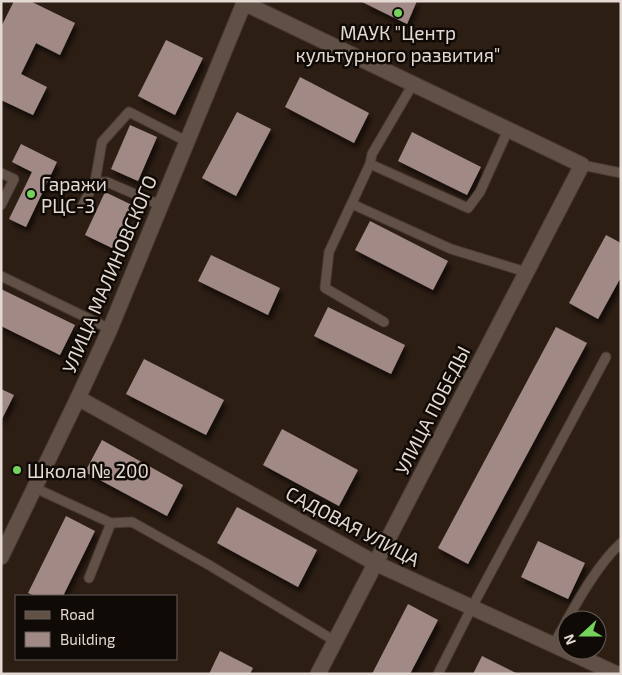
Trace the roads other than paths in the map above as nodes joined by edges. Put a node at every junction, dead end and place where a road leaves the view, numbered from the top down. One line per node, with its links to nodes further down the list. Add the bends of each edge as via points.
1 (245, 2): 2 (street); 4 (street, УЛИЦА МАЛИНОВСКОГО)
2 (413, 84): 3 (street); 5 (lane, via 372,154)
3 (508, 130): 5 (lane, via 480,192 468,208); 6 (street)
4 (188, 142): 9 (lane, via 129,112 102,142); 12 (street, УЛИЦА МАЛИНОВСКОГО)
5 (370, 164): 10 (lane)
6 (582, 165): 8 (lane); 14 (street, УЛИЦА ПОБЕДЫ)
7 (1, 173): 11 (lane, via 14,179)
8 (621, 173)
9 (95, 182): 12 (lane, via 106,182); 13 (lane)
10 (352, 204): 14 (lane, via 451,248); 16 (lane, via 330,252 325,288)
11 (1, 205)
12 (160, 205): 17 (street, УЛИЦА МАЛИНОВСКОГО)
13 (82, 206)
14 (526, 272): 24 (street, УЛИЦА ПОБЕДЫ)
15 (1, 276): 17 (lane)
16 (384, 322)
17 (110, 329): 19 (street, УЛИЦА МАЛИНОВСКОГО)
18 (606, 357): 26 (lane)
19 (78, 398): 20 (street, УЛИЦА МАЛИНОВСКОГО); 24 (street, САДОВАЯ УЛИЦА)
20 (34, 488): 21 (lane); 23 (street, УЛИЦА МАЛИНОВСКОГО)
21 (111, 523): 25 (lane); 29 (lane, via 132,522)
22 (621, 543): 27 (lane, via 610,553)
23 (1, 557)
24 (375, 563): 26 (street, САДОВАЯ УЛИЦА); 29 (street, УЛИЦА ПОБЕДЫ)
25 (90, 578)
26 (472, 607): 30 (street, САДОВАЯ УЛИЦА); 32 (lane)
27 (573, 610)
28 (557, 638): 30 (lane)
29 (335, 641): 31 (street, УЛИЦА ПОБЕДЫ)
30 (554, 644): 33 (street, САДОВАЯ УЛИЦА)
31 (318, 674)
32 (438, 674)
33 (617, 674)

